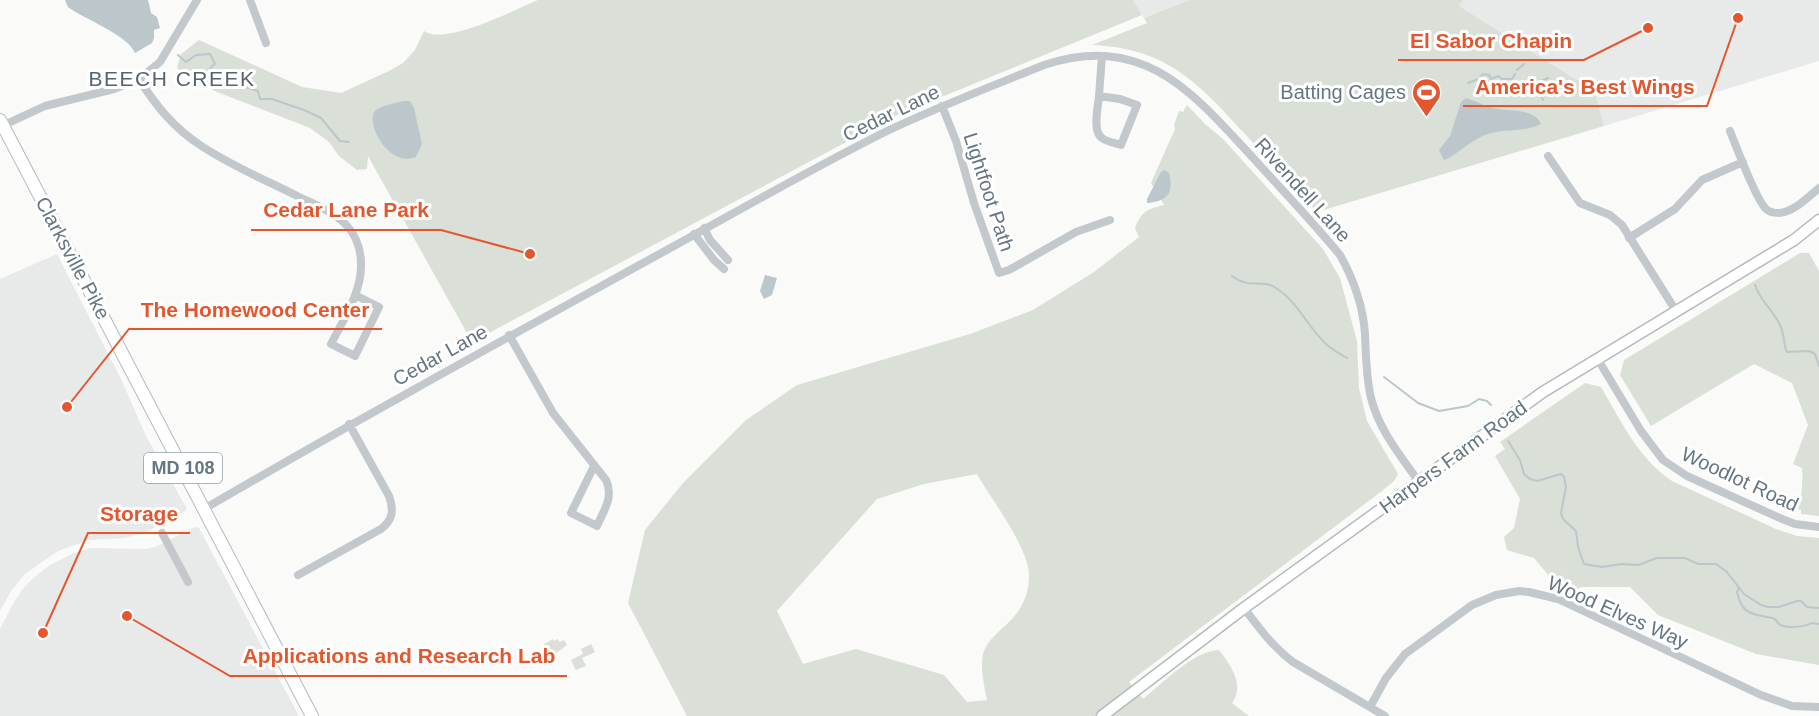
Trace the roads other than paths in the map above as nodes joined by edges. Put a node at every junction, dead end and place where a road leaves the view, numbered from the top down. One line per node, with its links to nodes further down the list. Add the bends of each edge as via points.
1 (197, 0): 5 (street, via 160,62)
2 (250, 0): 3 (street)
3 (266, 43)
4 (1102, 56): 6 (street); 7 (street, Cedar Lane, via 1060,60); 26 (street, Rivendell Lane, via 1150,67 1200,101 1340,255 1359,296 1368,385 1375,411 1385,434)
5 (139, 79): 8 (street, via 45,106); 20 (street, via 166,117 202,147 329,212 349,229 356,238 362,264)
6 (1099, 96): 6 (street, via 1099,135 1121,145 1137,105)
7 (942, 106): 13 (street, Lightfoot Path, via 999,273 1076,232); 15 (street, Cedar Lane)
8 (1, 124): 27 (main road, Clarksville Pike / MD 108)
9 (1730, 131): 11 (street)
10 (1548, 156): 17 (street, via 1580,203 1617,219)
11 (1743, 162): 12 (street, via 1761,203 1772,213 1795,207); 17 (street, via 1702,180 1676,209)
12 (1819, 188)
13 (1110, 220)
14 (1819, 220): 21 (main road, Harpers Farm Road, via 1794,240)
15 (705, 228): 16 (street, Cedar Lane); 18 (street)
16 (694, 234): 19 (street); 22 (street, Cedar Lane)
17 (1629, 238): 21 (street)
18 (728, 260)
19 (724, 269)
20 (355, 295): 20 (street, via 331,344 356,356 379,307)
21 (1676, 311): 23 (main road, Harpers Farm Road)
22 (509, 335): 24 (street, Cedar Lane); 25 (street, via 553,413)
23 (1597, 358): 26 (main road, Harpers Farm Road); 28 (street, Woodlot Road, via 1652,448 1674,469 1782,519)
24 (349, 424): 27 (street, Cedar Lane); 30 (street, via 389,496 391,516 381,529)
25 (594, 466): 25 (street, via 610,492 597,525 571,513)
26 (1419, 482): 32 (main road, Harpers Farm Road)
27 (204, 509): 36 (main road, Clarksville Pike / MD 108)
28 (1819, 527)
29 (162, 533): 31 (street)
30 (298, 575)
31 (188, 582)
32 (1244, 608): 34 (street, via 1293,662); 37 (main road, Harpers Farm Road)
33 (1792, 706): 34 (street, Wood Elves Way, via 1558,599 1518,591 1472,605 1405,654 1386,678); 35 (street, Wood Elves Way); 39 (street)
34 (1371, 707): 38 (street)
35 (1819, 708)
36 (312, 716)
37 (1102, 716)
38 (1385, 716)
39 (1792, 716)

